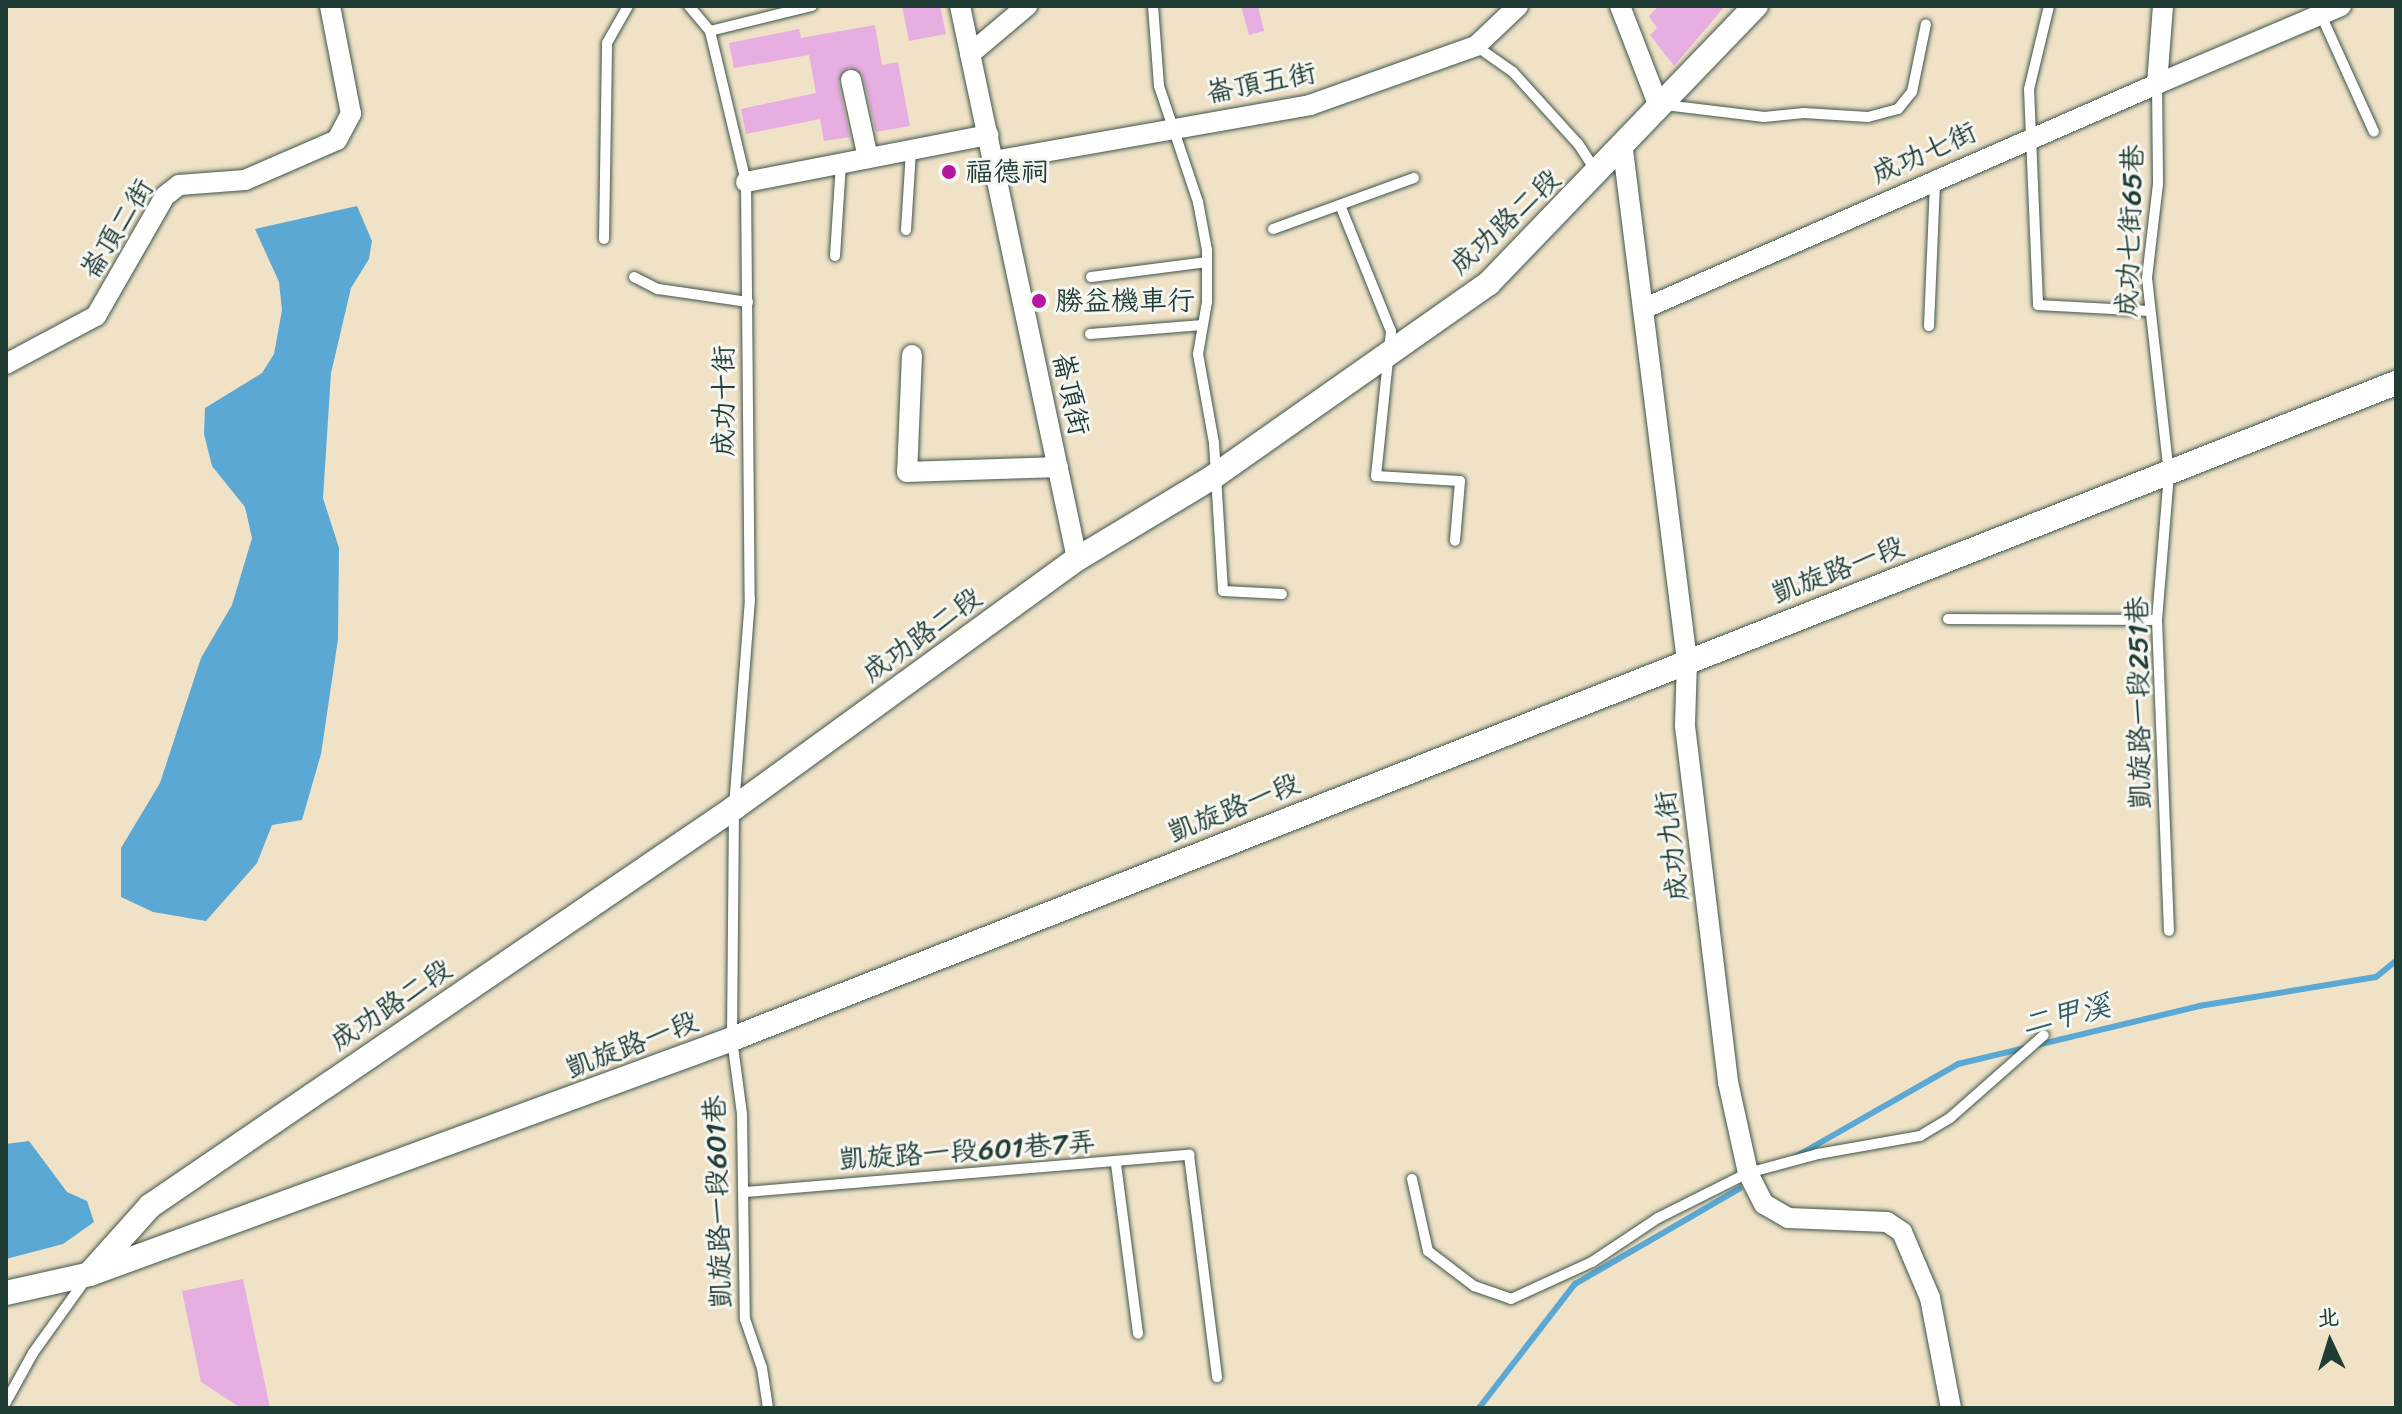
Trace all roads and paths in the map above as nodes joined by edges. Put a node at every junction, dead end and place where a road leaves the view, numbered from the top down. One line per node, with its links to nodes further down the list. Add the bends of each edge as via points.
1 (330, 6): 51 (street, 崙頂二街, via 351,114 337,140 245,180 179,185 165,196 96,316)
2 (628, 6): 38 (lane, via 607,43)
3 (689, 6): 16 (lane, 成功十街)
4 (812, 6): 16 (lane)
5 (960, 6): 18 (street, 崙頂街)
6 (1027, 6): 18 (street)
7 (1153, 6): 22 (lane, via 1159,86)
8 (1518, 6): 17 (street, 崙頂五街, via 1488,29)
9 (1620, 6): 21 (street)
10 (1756, 6): 21 (street, 成功路二段)
11 (2049, 6): 25 (lane, via 2029,89)
12 (2163, 6): 20 (street)
13 (2341, 6): 14 (street, 成功七街)
14 (2321, 15): 20 (street, 成功七街); 23 (lane)
15 (1926, 24): 21 (lane, via 1912,92 1898,109 1868,117 1764,117)
16 (710, 31): 34 (lane, 成功十街)
17 (1476, 46): 22 (street, 崙頂五街, via 1310,105); 31 (lane, via 1513,72 1579,145)
18 (970, 54): 24 (street, 崙頂街)
19 (851, 80): 28 (street)
20 (2157, 84): 25 (street, 成功七街); 45 (lane, 成功七街65巷, via 2158,184 2147,278)
21 (1658, 104): 27 (street, 成功路二段)
22 (1174, 127): 29 (street, 崙頂五街); 40 (lane, via 1198,202)
23 (2374, 132)
24 (988, 135): 26 (street); 29 (street, 崙頂街)
25 (2031, 136): 33 (street, 成功七街); 45 (lane, via 2038,305)
26 (911, 150): 28 (street); 37 (lane)
27 (1623, 150): 31 (street, 成功路二段); 44 (street, 成功九街)
28 (868, 158): 30 (street)
29 (993, 161): 53 (street, 崙頂街)
30 (841, 164): 34 (street); 39 (lane)
31 (1598, 175): 49 (street, 成功路二段, via 1489,283)
32 (1414, 178): 35 (lane)
33 (1935, 179): 44 (street, 成功七街); 47 (lane)
34 (746, 182): 43 (lane, 成功十街)
35 (1340, 205): 36 (lane); 49 (lane, via 1391,331)
36 (1273, 229)
37 (906, 230)
38 (604, 239)
39 (835, 256)
40 (1207, 262): 42 (lane); 46 (lane)
41 (634, 277): 43 (lane, via 658,289)
42 (1091, 277)
43 (748, 302): 62 (lane, 成功十街, via 750,599)
44 (1643, 309): 61 (street, 成功九街)
45 (2149, 311): 54 (lane, 成功七街65巷)
46 (1203, 325): 48 (lane); 55 (lane, via 1198,354 1214,443)
47 (1929, 326)
48 (1090, 334)
49 (1387, 354): 55 (street, 成功路二段); 56 (lane, via 1376,476 1460,481)
50 (912, 355): 53 (street, via 907,472)
51 (6, 364)
52 (2396, 383): 54 (street, 凱旋路一段)
53 (1058, 467): 57 (street, 崙頂街)
54 (2169, 474): 60 (lane, 凱旋路一段251巷); 61 (street, 凱旋路一段)
55 (1213, 477): 57 (street, 成功路二段); 58 (lane, via 1223,591)
56 (1455, 541)
57 (1077, 559): 62 (street, 成功路二段)
58 (1282, 594)
59 (1948, 619): 60 (lane)
60 (2157, 620): 63 (lane, 凱旋路一段251巷)
61 (1687, 661): 65 (street, 凱旋路一段); 67 (street, 成功九街, via 1685,726 1728,1082)
62 (734, 808): 65 (lane, 成功十街); 70 (street, 成功路二段, via 150,1206)
63 (2169, 931)
64 (2044, 1035): 67 (lane, via 1950,1118 1920,1136)
65 (732, 1039): 69 (lane, 凱旋路一段601巷); 70 (street, 凱旋路一段)
66 (1116, 1164): 69 (lane, 凱旋路一段601巷7弄); 72 (lane, 凱旋路一段601巷7弄); 73 (lane, via 1189,1155)
67 (1748, 1173): 68 (lane, via 1658,1218 1592,1262 1511,1299 1474,1286 1428,1251); 76 (street, 成功九街, via 1764,1204 1788,1218 1887,1222 1902,1232 1930,1298)
68 (1412, 1179)
69 (745, 1192): 75 (lane, 凱旋路一段601巷, via 745,1319 762,1368)
70 (90, 1274): 71 (street, 凱旋路一段); 74 (lane, via 33,1353)
71 (6, 1293)
72 (1138, 1334)
73 (1217, 1377)
74 (6, 1402)
75 (768, 1408)
76 (1951, 1408)

